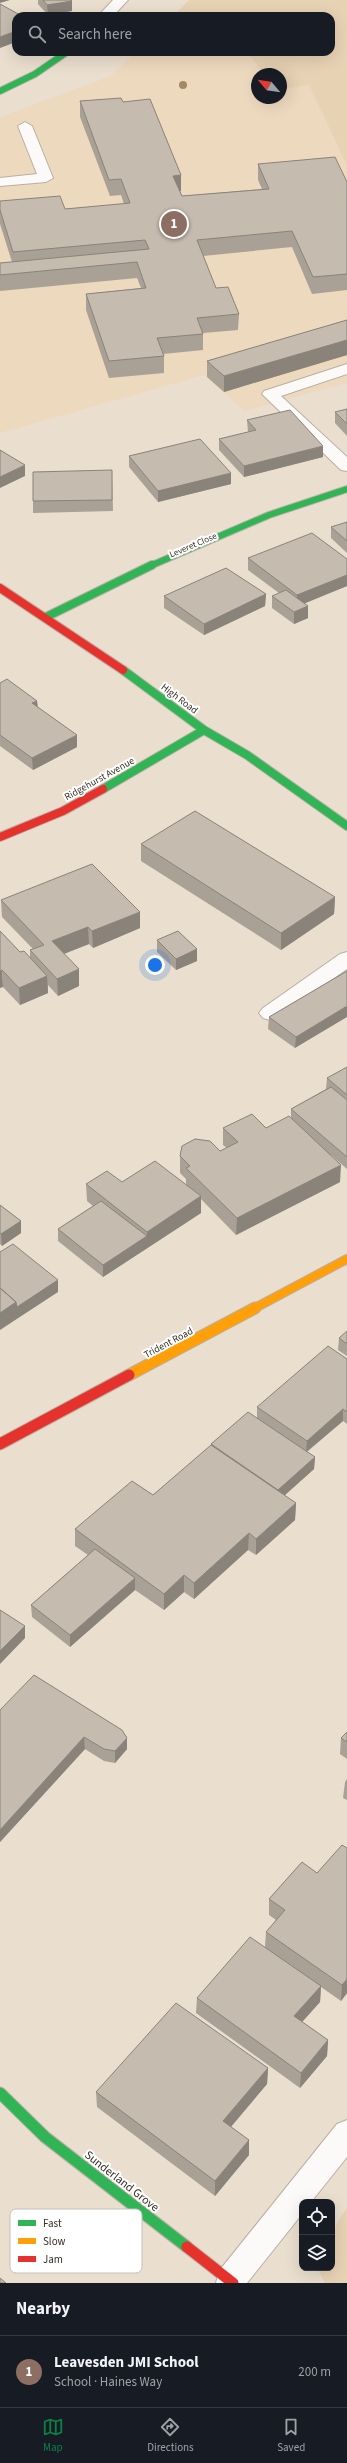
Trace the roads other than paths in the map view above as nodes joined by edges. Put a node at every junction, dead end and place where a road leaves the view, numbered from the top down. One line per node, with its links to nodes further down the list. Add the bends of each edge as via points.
1 (121, 0): 2 (street)
2 (109, 12)
3 (62, 56): 4 (street, via 45,69)
4 (0, 91)
5 (25, 126): 6 (street, via 46,178)
6 (0, 182)
7 (347, 370): 8 (street, via 270,394)
8 (347, 466)
9 (347, 490): 11 (street, Leveret Close, via 303,502 245,523 166,556)
10 (0, 588): 11 (street, High Road)
11 (46, 617): 12 (street, High Road, via 124,670)
12 (204, 730): 13 (street, High Road, via 247,755); 14 (street, Ridgehurst Avenue, via 70,807)
13 (347, 826)
14 (0, 837)
15 (347, 959): 16 (street)
16 (270, 1013)
17 (347, 1259): 18 (street, Trident Road)
18 (0, 1444)
19 (0, 2093): 21 (street, Sunderland Grove, via 45,2137)
20 (347, 2134): 23 (street)
21 (138, 2209)
22 (142, 2212): 23 (street, Sunderland Grove)
23 (232, 2282)

